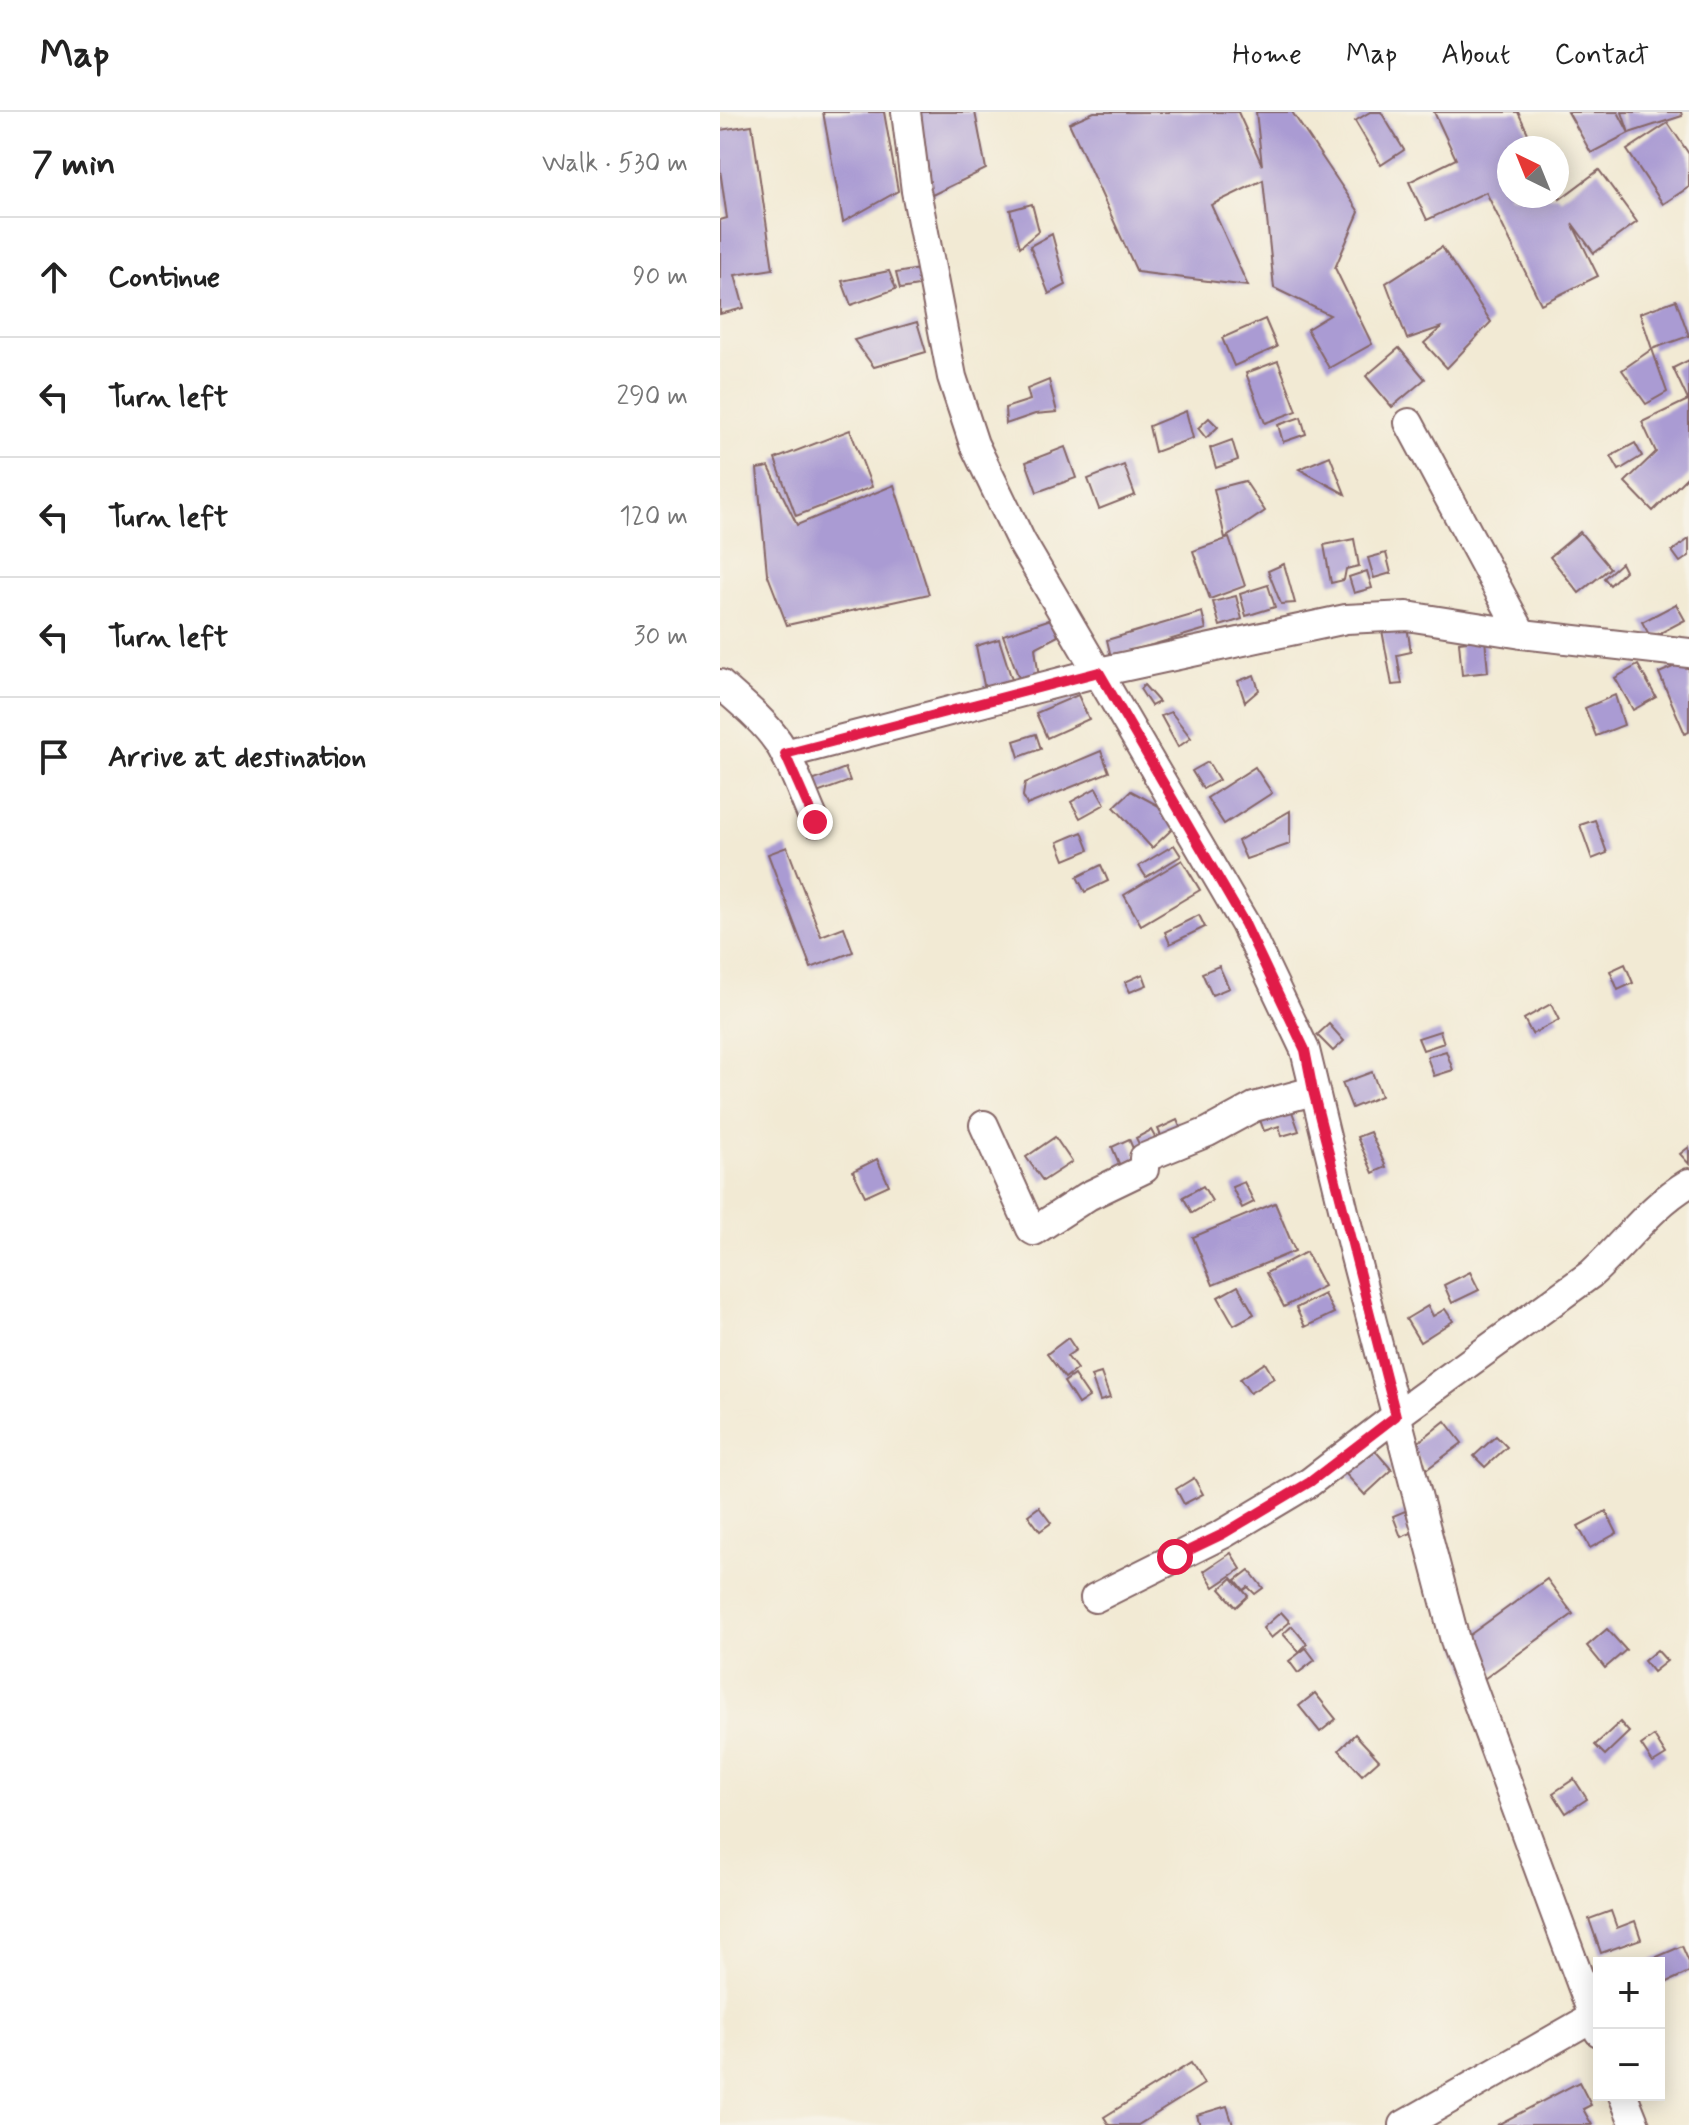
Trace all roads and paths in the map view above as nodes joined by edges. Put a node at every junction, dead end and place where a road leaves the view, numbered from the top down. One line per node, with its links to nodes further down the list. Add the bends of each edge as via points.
1 (906, 112): 5 (street, via 952,377 974,444 1021,541)
2 (1409, 423): 3 (street)
3 (1522, 634): 4 (street); 5 (street, via 1407,616 1346,619)
4 (1689, 653)
5 (1099, 672): 7 (street); 9 (street, via 1245,924 1305,1050)
6 (720, 684): 7 (street, via 761,721)
7 (785, 754): 8 (street)
8 (815, 822)
9 (1313, 1091): 10 (street, via 1254,1107 1144,1158 1144,1169 1034,1231); 12 (street)
10 (984, 1125)
11 (1689, 1183): 12 (street, via 1662,1200 1591,1274)
12 (1396, 1416): 13 (street, via 1310,1482 1223,1534); 14 (street, via 1456,1644)
13 (1095, 1598)
14 (1593, 2016)
15 (1593, 2026): 17 (street)
16 (1625, 2101): 18 (street)
17 (1404, 2125)
18 (1635, 2125)

